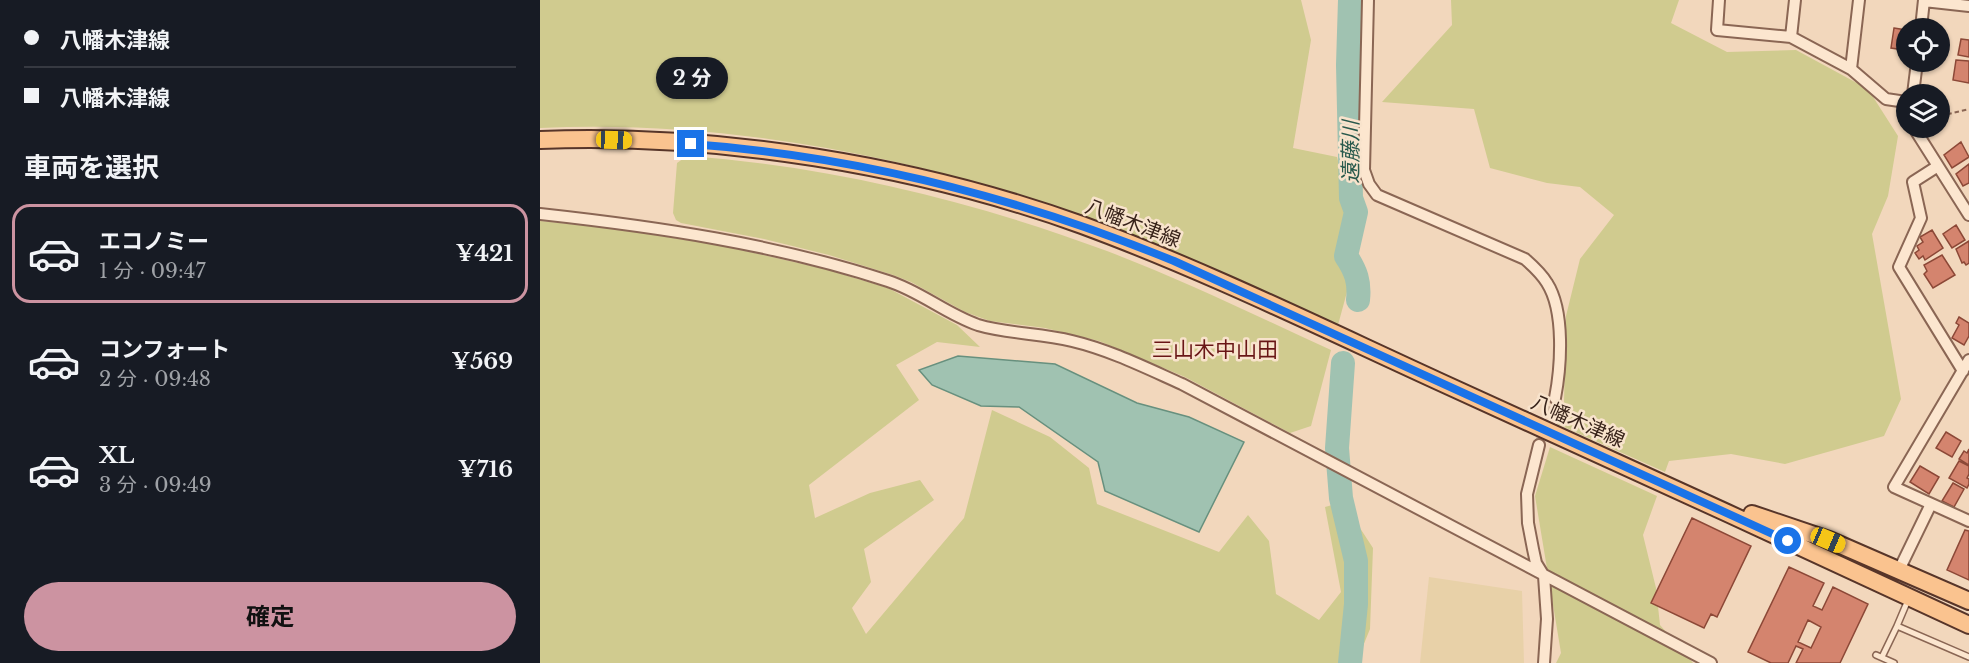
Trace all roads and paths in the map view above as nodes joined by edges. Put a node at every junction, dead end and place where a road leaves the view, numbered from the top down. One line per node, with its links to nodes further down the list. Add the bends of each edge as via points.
1 (1368, 0): 20 (street, via 1364,170 1369,184 1377,195 1525,259 1537,269 1556,304 1559,355)
2 (1719, 0): 8 (street, via 1717,30)
3 (1795, 0): 8 (street)
4 (1859, 0): 9 (street)
5 (1924, 0): 6 (street); 7 (street)
6 (1969, 6)
7 (1922, 18)
8 (1791, 37): 9 (street)
9 (1851, 69): 10 (street, via 1886,99)
10 (1896, 100)
11 (1969, 109): 12 (path)
12 (1950, 114)
13 (1920, 138): 15 (street)
14 (540, 141): 22 (main road, 八幡木津線, via 614,140 766,152 931,181 1045,213 1174,261)
15 (1938, 166): 17 (street); 19 (street, via 1913,182 1921,218 1899,267)
16 (540, 214): 26 (street, via 664,229 773,249 908,288 982,326 1097,348 1182,384)
17 (1969, 215)
18 (1969, 360): 19 (street)
19 (1963, 371): 23 (street, via 1894,487)
20 (1554, 398)
21 (1539, 445): 26 (street, via 1527,494 1528,523 1536,563)
22 (1671, 487): 25 (main road, 八幡木津線, via 1828,540); 27 (main road, 八幡木津線)
23 (1931, 504): 24 (street); 25 (street)
24 (1967, 516)
25 (1899, 570): 28 (main road, 八幡木津線)
26 (1544, 576): 32 (street); 33 (street)
27 (1909, 597): 29 (main road, 八幡木津線); 30 (lane)
28 (1969, 601)
29 (1969, 625)
30 (1897, 626): 31 (lane); 34 (lane, via 1879,656)
31 (1969, 657)
32 (1544, 663)
33 (1711, 663)
34 (1894, 663)

